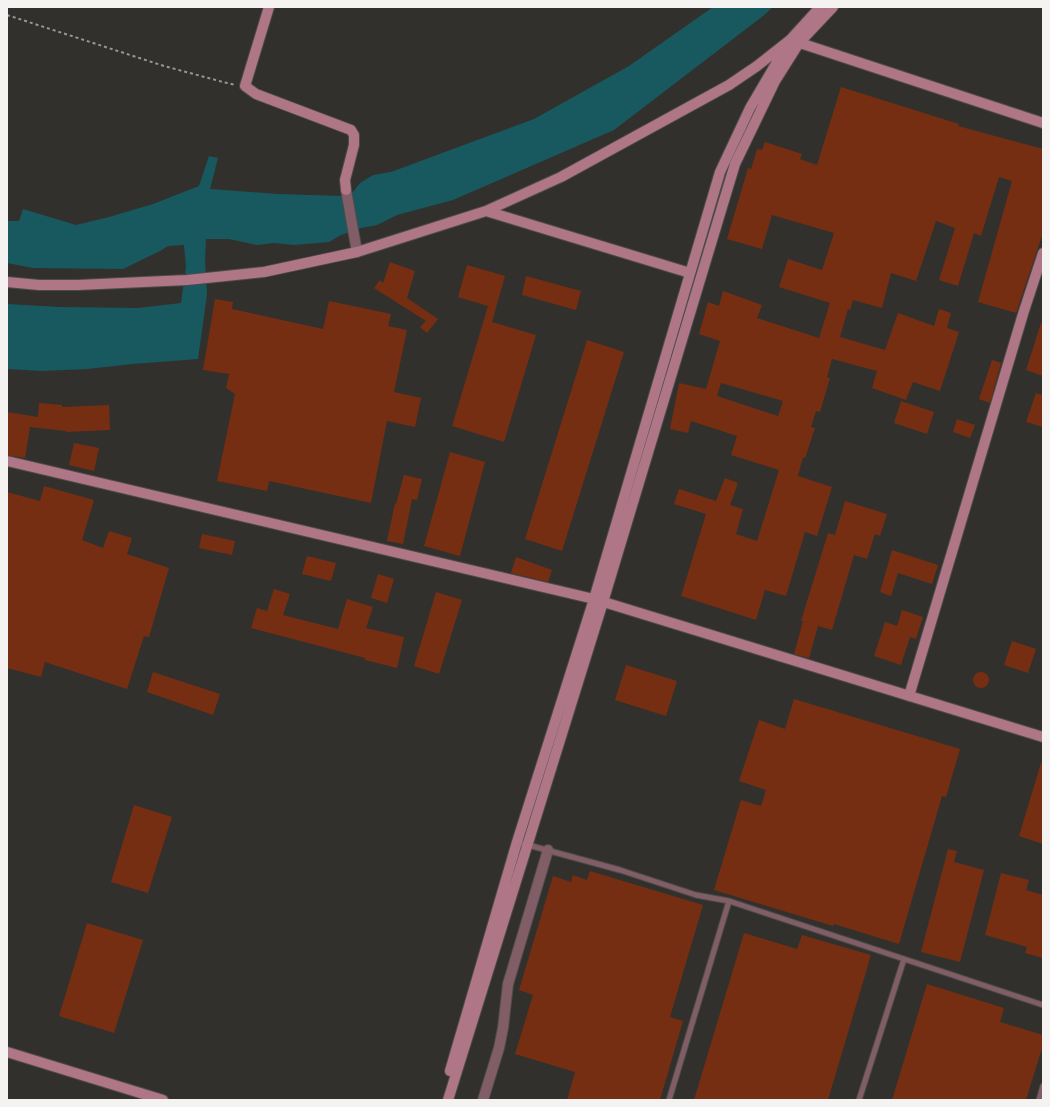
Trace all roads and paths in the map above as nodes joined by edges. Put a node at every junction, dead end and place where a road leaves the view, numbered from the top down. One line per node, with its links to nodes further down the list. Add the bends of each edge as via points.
1 (269, 7): 6 (street)
2 (820, 7): 5 (street)
3 (833, 7): 5 (street)
4 (7, 15): 6 (path, via 164,66)
5 (795, 41): 7 (street); 8 (street, via 729,85 561,177); 11 (street, via 750,108 720,172); 14 (street, via 735,164)
6 (245, 86): 9 (street, via 256,94 351,130 354,145 345,180)
7 (1043, 122)
8 (486, 211): 9 (street); 11 (street)
9 (357, 252): 12 (street, via 264,272 187,280 78,286)
10 (1043, 253): 15 (street)
11 (690, 273): 14 (street)
12 (7, 282)
13 (7, 461): 14 (street)
14 (599, 600): 15 (street); 17 (street)
15 (909, 696): 16 (street)
16 (1043, 737)
17 (522, 843): 18 (lane); 25 (street); 26 (street)
18 (548, 850): 19 (lane, via 696,895); 27 (street, via 508,984 499,1048)
19 (729, 901): 20 (lane); 28 (lane)
20 (904, 959): 21 (lane); 29 (lane)
21 (1043, 1005)
22 (7, 1052): 24 (street)
23 (1043, 1086): 30 (lane)
24 (163, 1100)
25 (441, 1100)
26 (448, 1100)
27 (483, 1100)
28 (669, 1100)
29 (859, 1100)
30 (1039, 1100)

